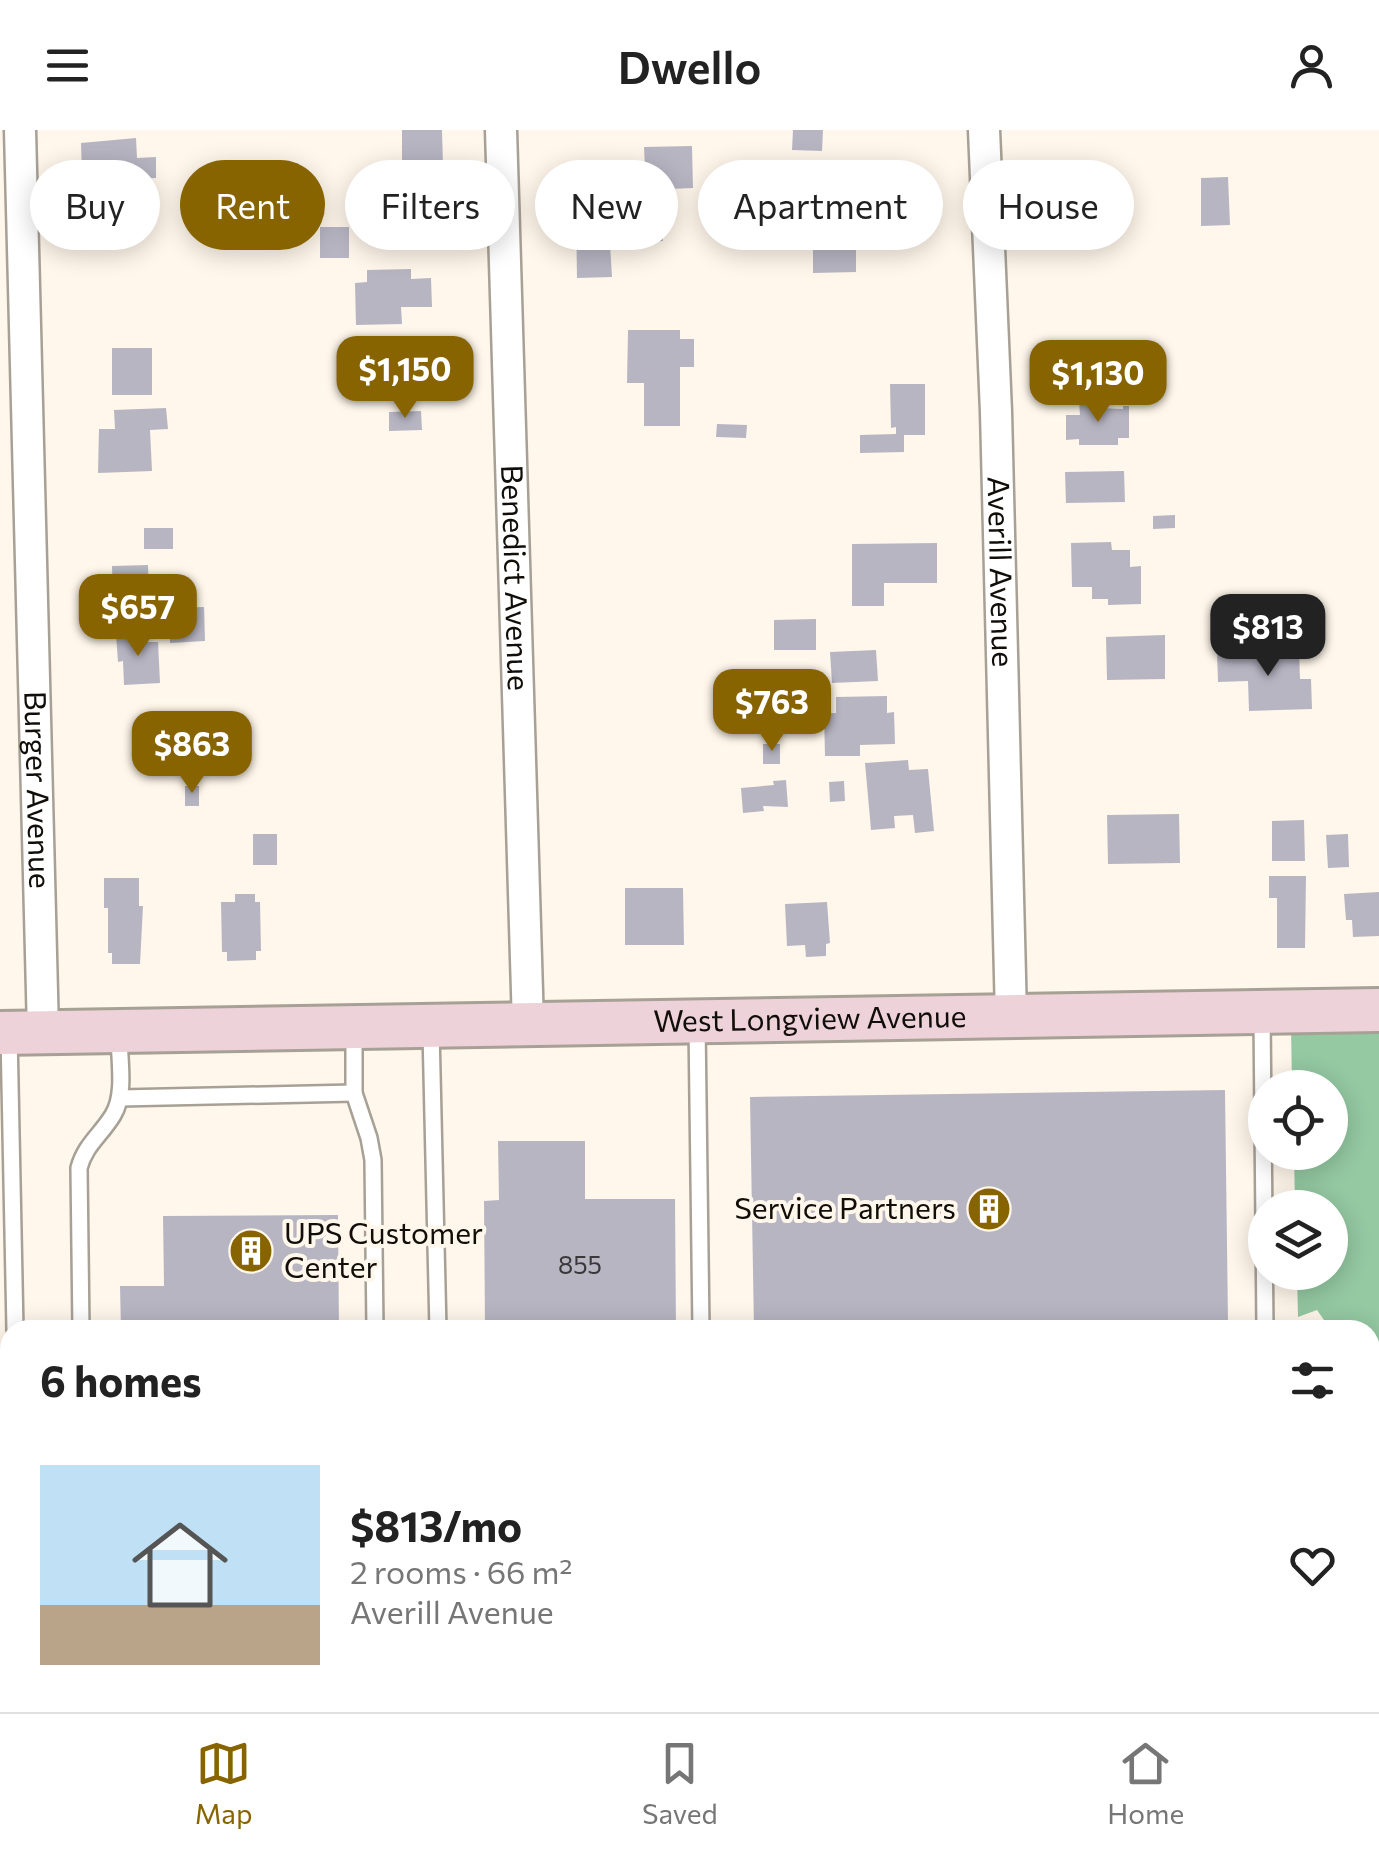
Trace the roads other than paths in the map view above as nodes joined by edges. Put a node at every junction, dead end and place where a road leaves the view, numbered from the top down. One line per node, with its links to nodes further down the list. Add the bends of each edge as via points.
1 (20, 130): 12 (street, Burger Avenue)
2 (501, 130): 8 (street, Benedict Avenue)
3 (984, 130): 6 (street, Averill Avenue)
4 (1379, 1010): 5 (street, West Longview Avenue)
5 (1262, 1012): 6 (street, West Longview Avenue); 21 (lane)
6 (1011, 1017): 7 (street, West Longview Avenue)
7 (697, 1024): 8 (street, West Longview Avenue); 20 (lane)
8 (528, 1025): 9 (street, West Longview Avenue)
9 (431, 1027): 10 (street, West Longview Avenue); 19 (lane)
10 (354, 1028): 11 (street, West Longview Avenue); 13 (lane)
11 (119, 1031): 12 (street, West Longview Avenue); 14 (lane)
12 (17, 1032): 15 (lane)
13 (354, 1094): 14 (lane); 18 (lane, via 373,1160)
14 (120, 1098): 17 (lane, via 83,1151 79,1168)
15 (6, 1148): 16 (lane)
16 (15, 1320)
17 (81, 1320)
18 (375, 1320)
19 (438, 1320)
20 (701, 1320)
21 (1265, 1320)

